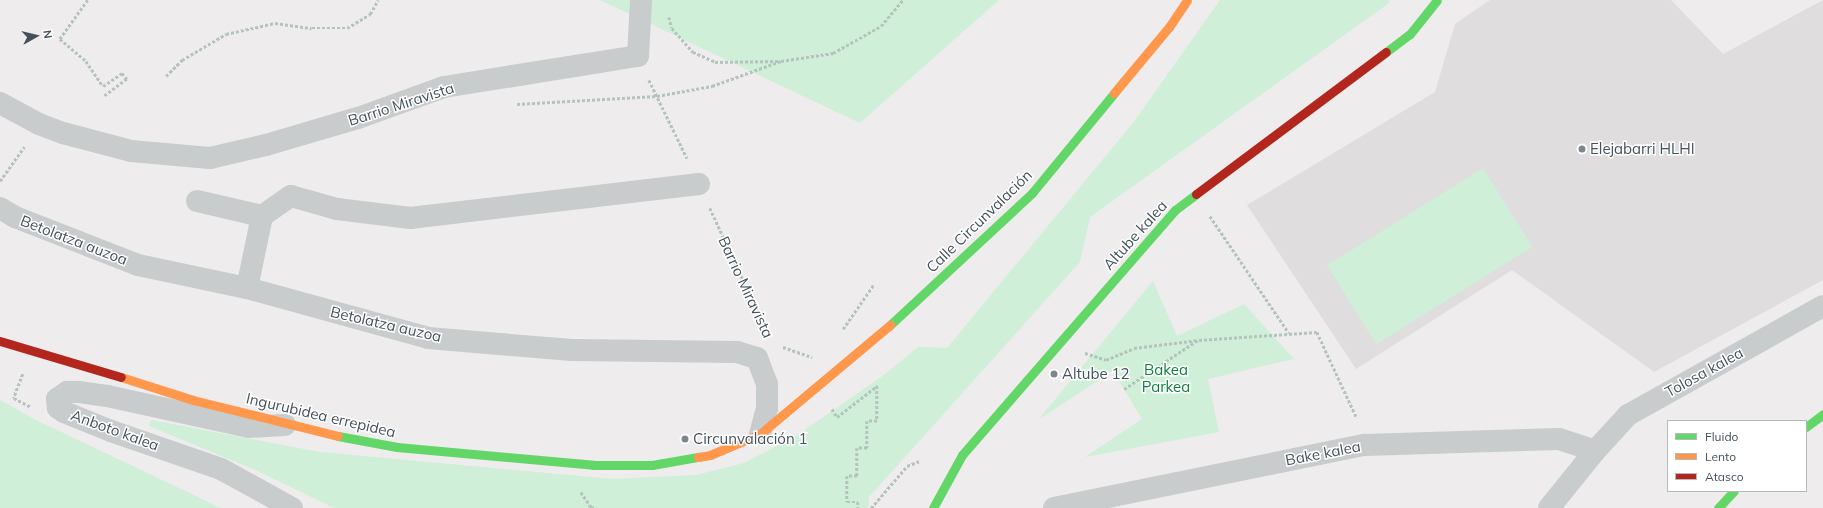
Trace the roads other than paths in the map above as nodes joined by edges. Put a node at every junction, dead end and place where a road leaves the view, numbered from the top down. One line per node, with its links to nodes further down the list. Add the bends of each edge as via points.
1 (641, 0): 4 (street, Barrio Miravista, via 638,56 444,88 358,118 266,145 210,158 131,151 39,124)
2 (1188, 0): 15 (main road, Calle Circunvalación, via 1169,27 1032,193 864,350)
3 (1437, 0): 19 (main road, Altube kalea, via 1410,34 1175,210 962,455)
4 (0, 104)
5 (699, 184): 8 (street, via 410,218 337,209 291,196)
6 (197, 201): 8 (street)
7 (0, 208): 9 (street, Betolatza auzoa, via 15,217 138,265)
8 (262, 216): 9 (street)
9 (247, 288): 15 (street, Betolatza auzoa, via 428,338 572,350 737,352 757,358 766,384 767,408)
10 (1823, 306): 16 (street, Tolosa kalea, via 1628,415)
11 (0, 341): 13 (main road, Ingurubidea errepidea, via 193,400)
12 (1823, 414): 14 (main road)
13 (294, 424): 15 (main road, Ingurubidea errepidea, via 396,447 593,465 652,464 710,455); 18 (street, Anboto kalea, via 249,427 78,392 67,392 57,399 58,408 64,412 221,469)
14 (1807, 426)
15 (760, 434)
16 (1595, 451): 20 (street, Bake kalea, via 1559,439 1365,445); 21 (street, Tolosa kalea)
17 (1733, 492): 22 (main road)
18 (292, 508)
19 (933, 508)
20 (1054, 508)
21 (1549, 508)
22 (1718, 508)

